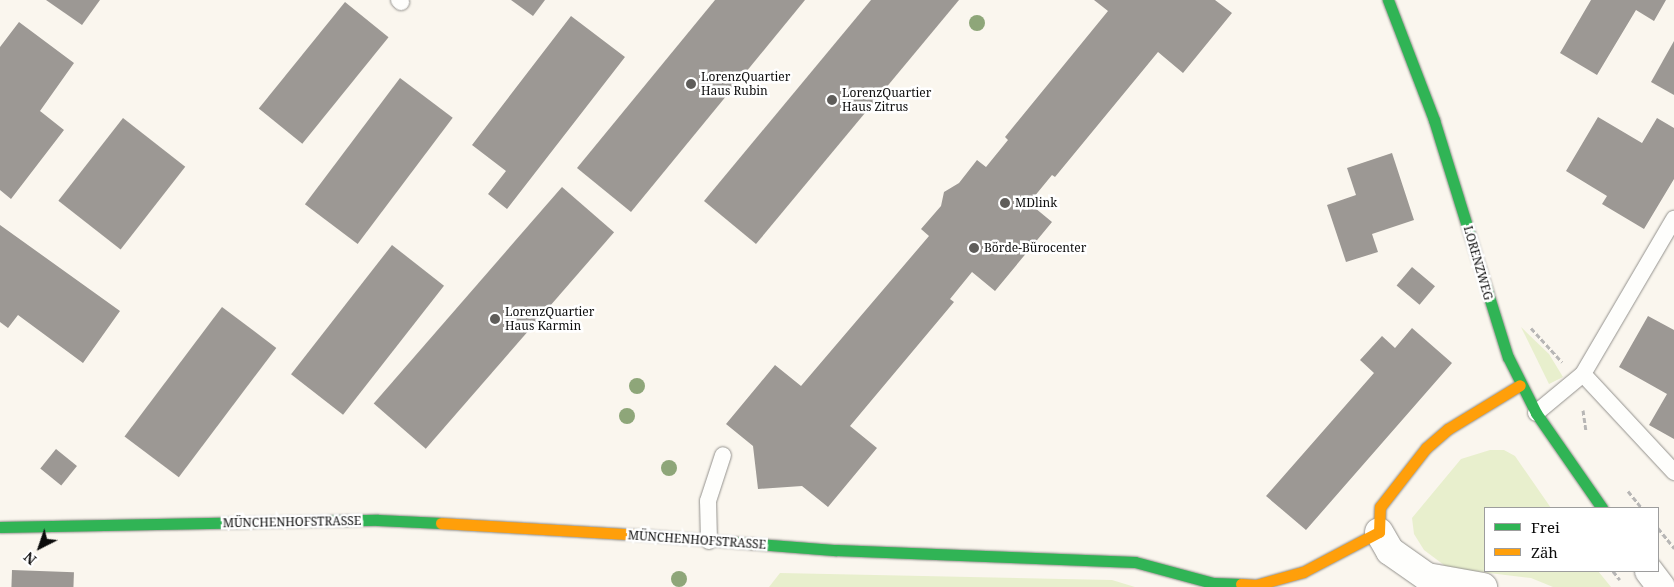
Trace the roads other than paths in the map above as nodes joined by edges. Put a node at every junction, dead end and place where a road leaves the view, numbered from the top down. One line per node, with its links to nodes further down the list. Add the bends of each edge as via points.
1 (1388, 0): 4 (street, LORENZWEG, via 1434,120 1491,306)
2 (1674, 219): 3 (lane)
3 (1583, 374): 5 (lane); 7 (lane)
4 (1520, 385): 5 (street, LORENZWEG); 10 (street, via 1448,429 1426,448 1380,507)
5 (1536, 412): 8 (street, LORENZWEG)
6 (723, 455): 11 (lane, via 708,501)
7 (1674, 472)
8 (1601, 507)
9 (0, 527): 11 (street, MÜNCHENHOFSTRASSE, via 378,520 523,526)
10 (1379, 532): 11 (street, MÜNCHENHOFSTRASSE, via 1280,581 1234,586 1127,561); 13 (street, via 1390,551 1426,577)
11 (709, 541)
12 (1650, 572): 14 (street)
13 (1483, 587)
14 (1661, 587)

